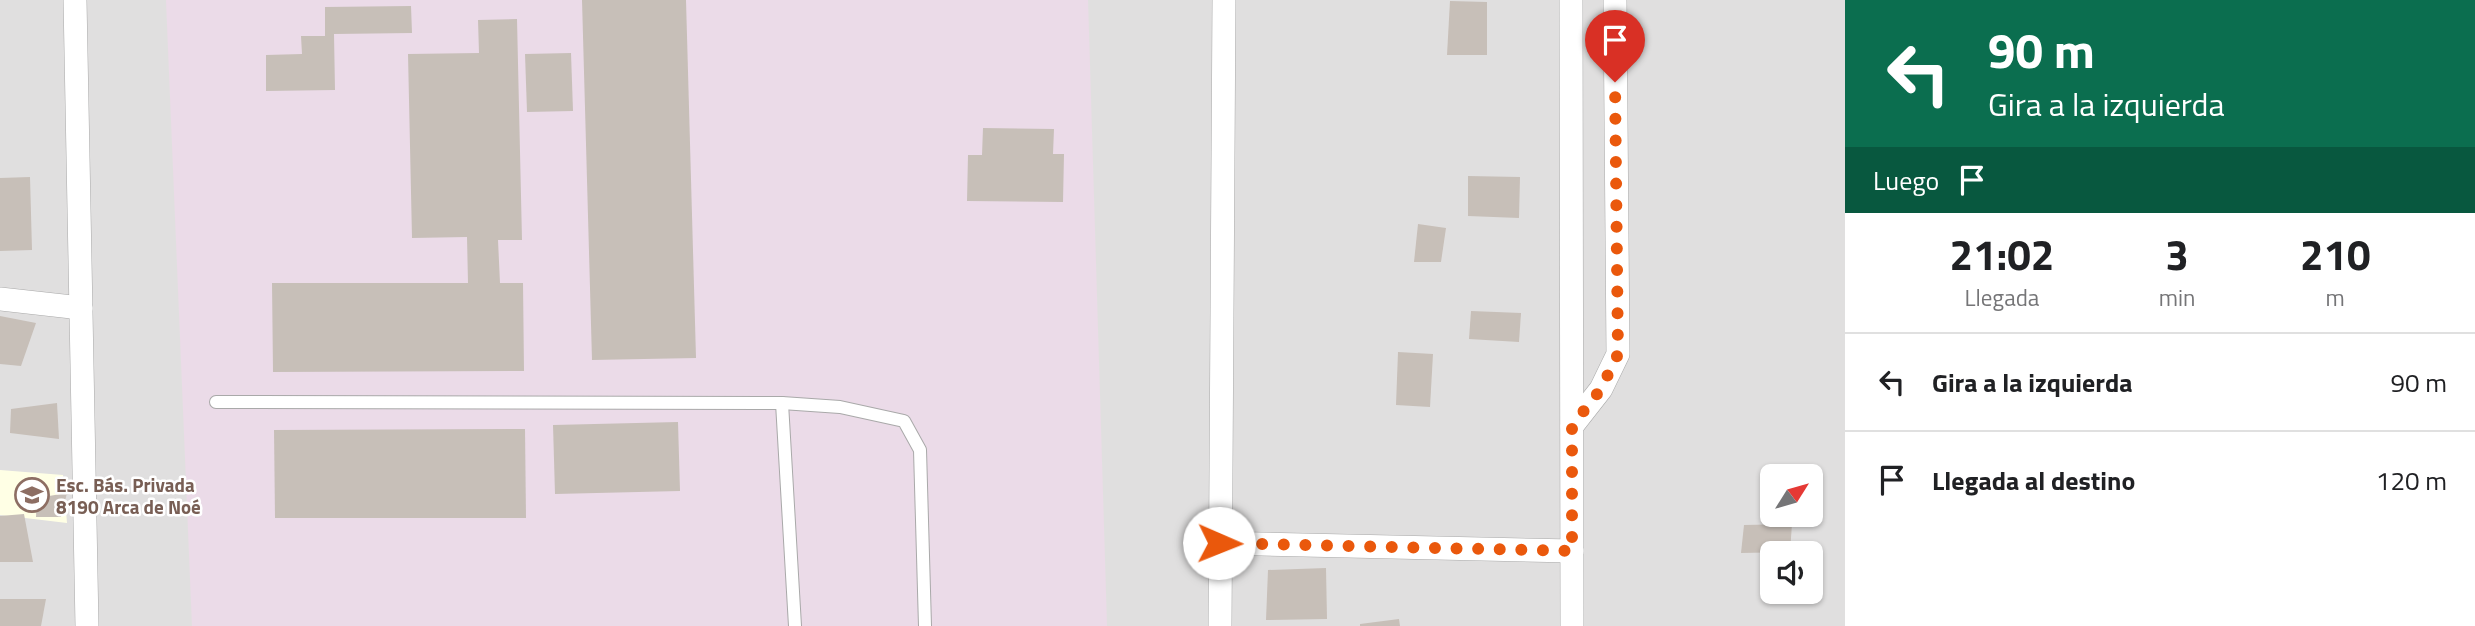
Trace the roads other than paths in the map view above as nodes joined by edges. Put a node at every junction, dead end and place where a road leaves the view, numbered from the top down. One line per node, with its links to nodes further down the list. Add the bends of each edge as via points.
1 (75, 0): 6 (street)
2 (1224, 0): 10 (street)
3 (1571, 0): 9 (street)
4 (1615, 0): 9 (street, via 1618,354 1601,389)
5 (0, 299): 6 (street)
6 (81, 308): 12 (street)
7 (216, 402): 8 (lane)
8 (782, 402): 13 (lane); 14 (lane, via 840,407 904,421 920,450)
9 (1572, 426): 11 (street)
10 (1219, 543): 11 (street); 15 (street)
11 (1572, 551): 16 (street)
12 (87, 626)
13 (796, 626)
14 (925, 626)
15 (1220, 626)
16 (1572, 626)

